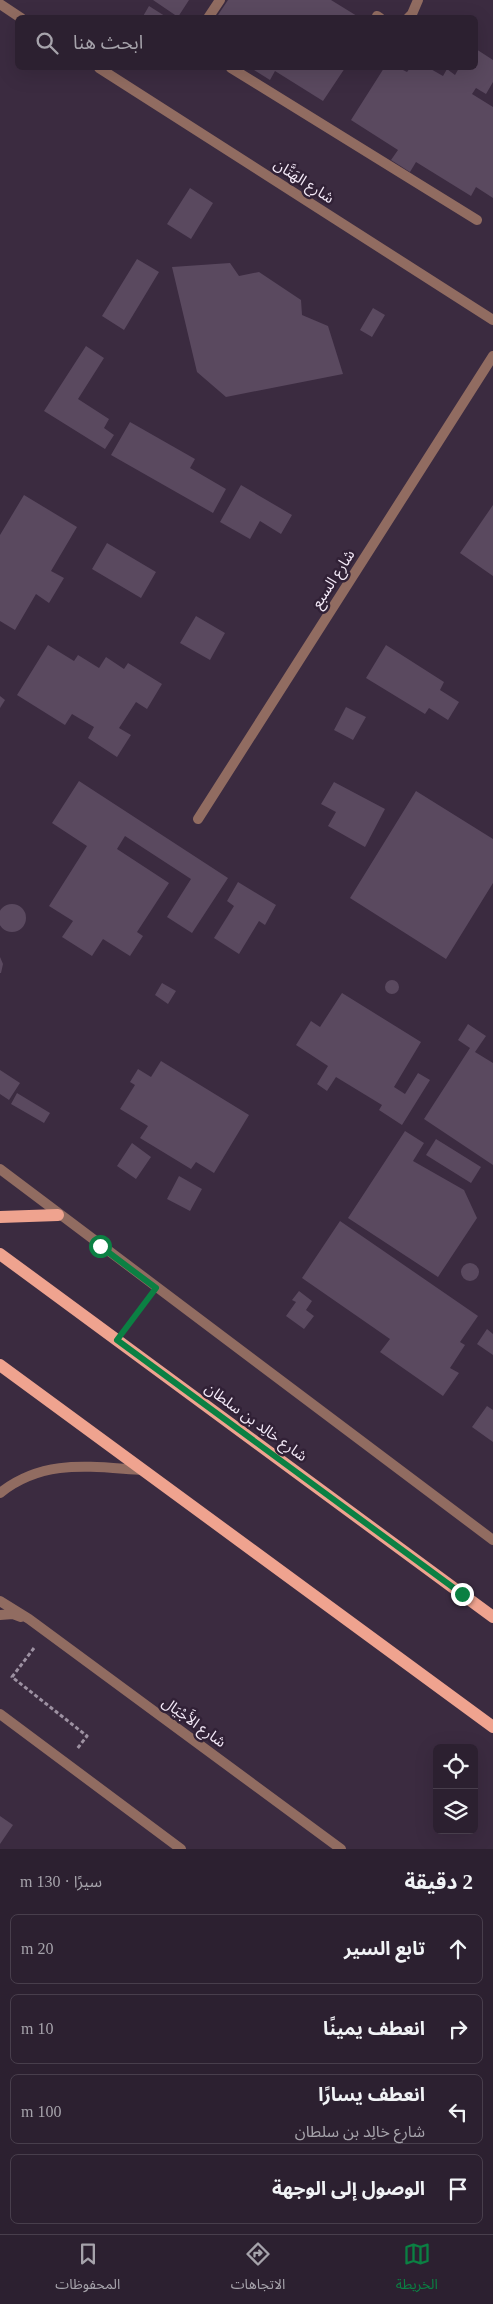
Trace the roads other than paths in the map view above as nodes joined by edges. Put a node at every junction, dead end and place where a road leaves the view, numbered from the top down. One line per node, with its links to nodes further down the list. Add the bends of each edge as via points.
1 (220, 0): 5 (street)
2 (418, 0): 6 (street)
3 (0, 4): 4 (street)
4 (16, 15)
5 (210, 15)
6 (411, 15)
7 (102, 70): 10 (street, شارع الهَتَّان)
8 (235, 70): 9 (street)
9 (477, 220)
10 (493, 320)
11 (493, 356): 12 (street, شارع السبع)
12 (198, 819)
13 (0, 1169): 14 (street)
14 (58, 1214): 15 (main road); 20 (street)
15 (0, 1218)
16 (0, 1254): 23 (main road, شارع خالِد بن سلطان)
17 (0, 1365): 18 (main road)
18 (144, 1470): 19 (street, via 55,1467 33,1472); 26 (main road)
19 (0, 1492)
20 (493, 1540)
21 (0, 1601): 24 (street, شارع الأَجْيَال)
22 (0, 1615): 24 (street, شارع الأَجْيَال, via 13,1614)
23 (493, 1617)
24 (29, 1619): 28 (street, شارع الأَجْيَال)
25 (0, 1714): 27 (street)
26 (493, 1727)
27 (181, 1849)
28 (341, 1849)

